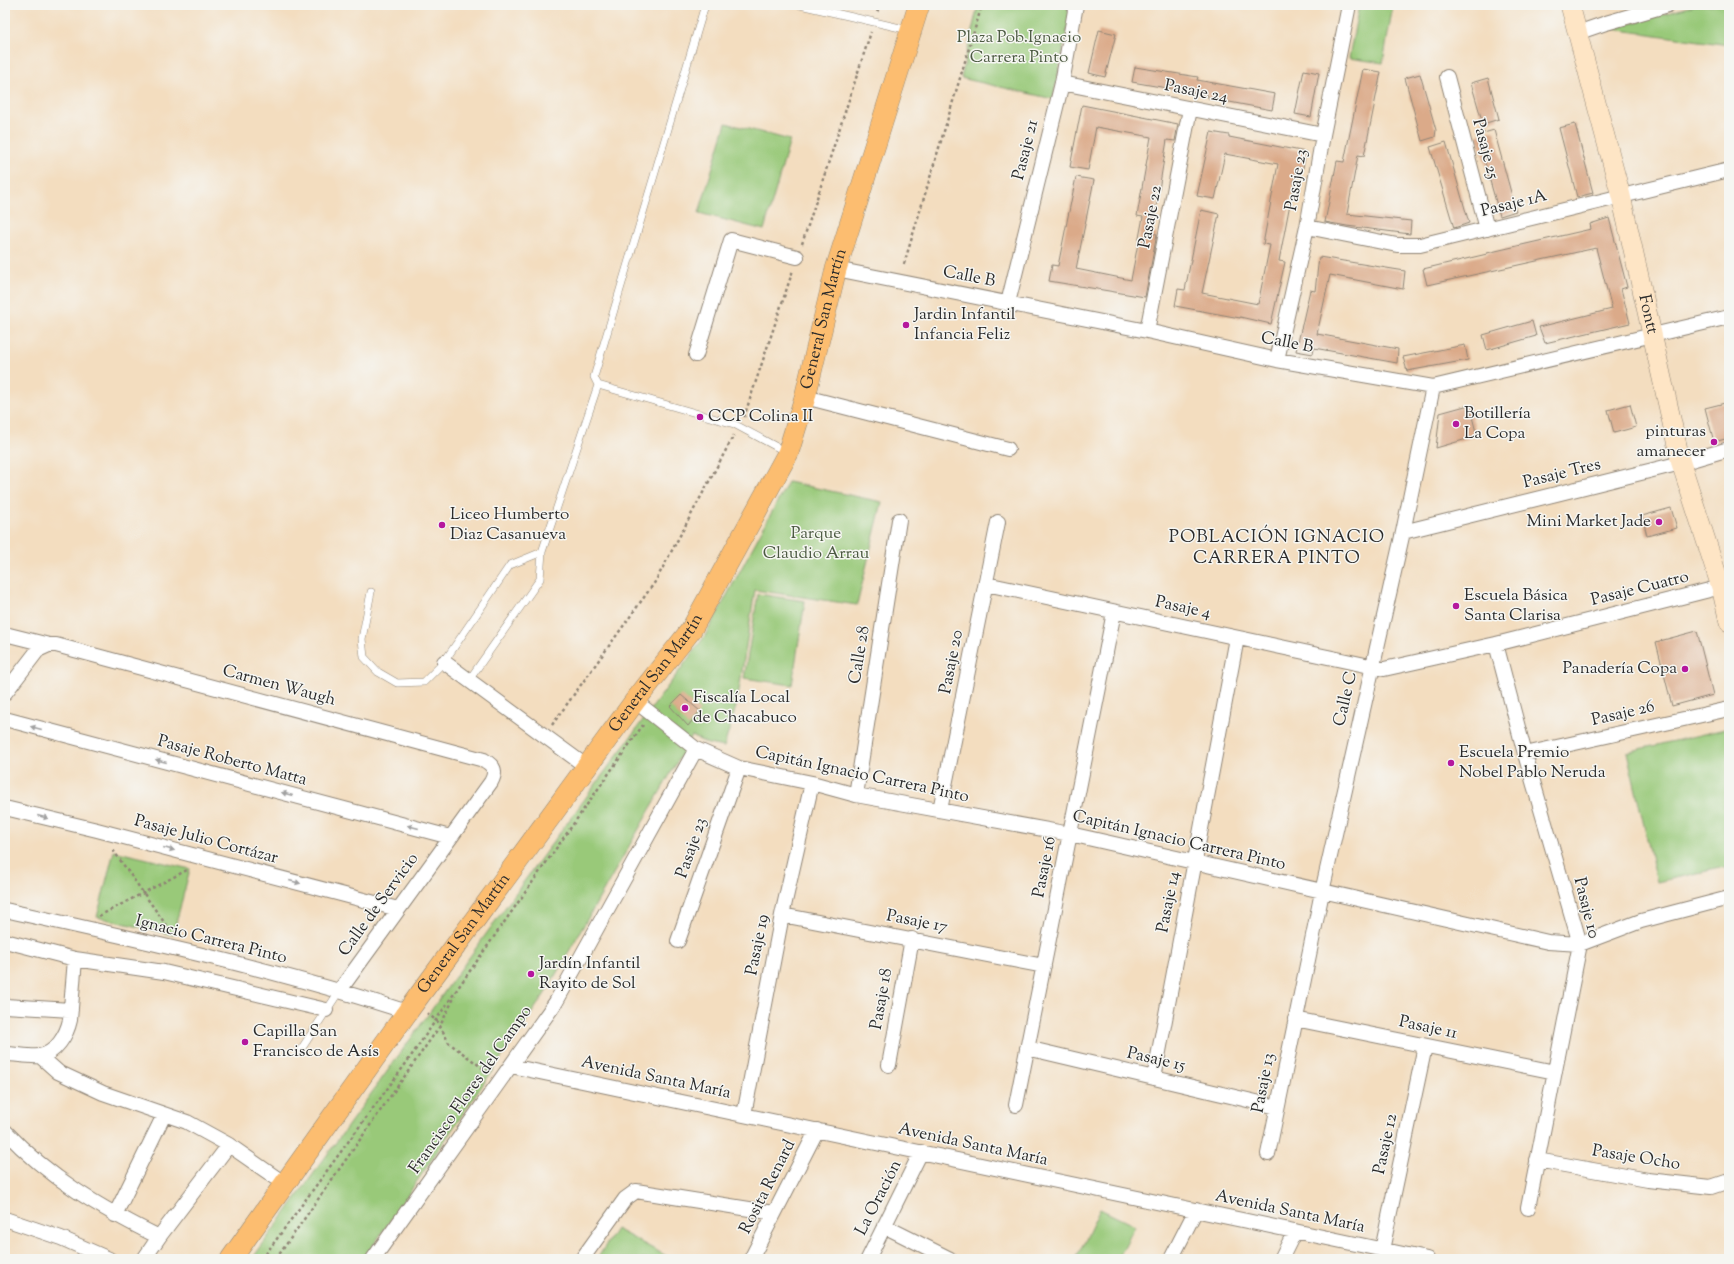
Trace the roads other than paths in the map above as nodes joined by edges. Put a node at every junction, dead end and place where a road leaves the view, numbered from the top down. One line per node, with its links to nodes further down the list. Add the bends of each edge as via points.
1 (705, 5): 26 (lane, via 594,377)
2 (800, 5): 8 (lane)
3 (919, 5): 8 (main road, General San Martín)
4 (1076, 5): 11 (street, Pasaje 21)
5 (1349, 5): 13 (street, Pasaje 23)
6 (1570, 5): 9 (main road, Fontt)
7 (1668, 5): 9 (street)
8 (912, 30): 19 (main road, General San Martín)
9 (1577, 33): 15 (main road, Fontt)
10 (1447, 77): 17 (street, Pasaje 25)
11 (1062, 83): 12 (street, Pasaje 24); 20 (street, Pasaje 21)
12 (1190, 110): 13 (street, Pasaje 24); 22 (street, Pasaje 22)
13 (1323, 135): 16 (street, Pasaje 23)
14 (1729, 170): 15 (street, Pasaje 1A)
15 (1621, 196): 17 (street, Pasaje 1A); 23 (main road, Fontt)
16 (1307, 227): 17 (street, Pasaje 1A, via 1386,244 1408,246); 25 (street, Pasaje 23)
17 (1487, 229)
18 (797, 257): 24 (street, via 731,240)
19 (836, 270): 20 (street, Calle B); 28 (main road, General San Martín)
20 (1008, 303): 22 (street, Calle B)
21 (1729, 317): 23 (street, Calle B)
22 (1147, 331): 25 (street, Calle B)
23 (1652, 335): 27 (street, Calle B); 32 (main road, Fontt)
24 (696, 355)
25 (1277, 360): 27 (street, Calle B)
26 (598, 384): 31 (lane, via 734,424); 36 (lane)
27 (1433, 387): 35 (street, Calle C)
28 (805, 397): 29 (street); 31 (main road, General San Martín)
29 (1008, 449)
30 (1729, 449): 32 (street, Pasaje Tres)
31 (788, 453): 50 (main road, General San Martín, via 691,630)
32 (1680, 463): 35 (street, Pasaje Tres); 38 (main road, Fontt)
33 (899, 520): 59 (street, Calle 28)
34 (998, 522): 37 (street, Pasaje 20)
35 (1404, 532): 47 (street, Calle C)
36 (542, 552): 46 (lane, via 510,565); 48 (lane, via 540,579)
37 (986, 584): 40 (street, Pasaje 4); 61 (street, Pasaje 20)
38 (1725, 586): 41 (main road, Fontt); 44 (street, Pasaje Cuatro)
39 (371, 592): 46 (lane, via 362,639 364,657 378,672 397,682 424,682)
40 (1114, 612): 43 (street, Pasaje 4); 62 (street, Pasaje 16)
41 (1729, 622)
42 (5, 634): 45 (street)
43 (1237, 638): 47 (street, Pasaje 4); 64 (street, Pasaje 14)
44 (1496, 644): 47 (street, Pasaje Cuatro, via 1384,670); 54 (street, Pasaje 10)
45 (43, 648): 49 (street); 57 (street, Carmen Waugh, via 56,645 484,760 492,764 495,770)
46 (444, 662): 48 (street)
47 (1372, 668): 65 (street, Calle C)
48 (469, 680): 55 (street)
49 (5, 693)
50 (643, 707): 53 (street, Capitán Ignacio Carrera Pinto); 55 (main road, General San Martín)
51 (1729, 709): 54 (street, Pasaje 26)
52 (5, 719): 63 (street, Pasaje Roberto Matta, one-way to 52)
53 (696, 749): 56 (street, Capitán Ignacio Carrera Pinto); 88 (street, Francisco Flores del Campo, via 556,1002)
54 (1525, 754): 73 (street, Pasaje 10)
55 (587, 767): 78 (main road, General San Martín)
56 (739, 768): 58 (street, Capitán Ignacio Carrera Pinto); 71 (street, Pasaje 23)
57 (491, 782): 63 (street, Calle de Servicio)
58 (812, 783): 59 (street, Capitán Ignacio Carrera Pinto); 69 (street, Pasaje 19)
59 (856, 795): 61 (street, Capitán Ignacio Carrera Pinto)
60 (5, 808): 67 (street, Pasaje Julio Cortázar, one-way to 67)
61 (940, 810): 62 (street, Capitán Ignacio Carrera Pinto)
62 (1070, 834): 64 (street, Capitán Ignacio Carrera Pinto); 75 (street, Pasaje 16)
63 (450, 838): 67 (street, Calle de Servicio)
64 (1195, 862): 65 (street, Capitán Ignacio Carrera Pinto); 90 (street, Pasaje 14)
65 (1322, 892): 73 (street, Capitán Ignacio Carrera Pinto, via 1548,942); 81 (street, Calle C)
66 (1729, 898): 73 (street, Capitán Ignacio Carrera Pinto, via 1640,921)
67 (398, 909): 76 (street, Calle de Servicio)
68 (5, 910): 76 (street, Ignacio Carrera Pinto, via 180,949)
69 (782, 915): 70 (street, Pasaje 17); 94 (street, Pasaje 19)
70 (912, 939): 75 (street, Pasaje 17); 87 (street, Pasaje 18)
71 (678, 941)
72 (5, 942): 74 (street)
73 (1580, 944): 89 (street, Pasaje 10)
74 (76, 959): 79 (street); 80 (street, via 164,972)
75 (1044, 966): 83 (street, Pasaje 16)
76 (340, 990): 78 (street, Ignacio Carrera Pinto); 80 (lane, Calle de Servicio)
77 (5, 1006): 79 (street)
78 (410, 1008): 102 (main road, General San Martín)
79 (71, 1010): 86 (street, via 65,1036 54,1048)
80 (326, 1010): 84 (lane, Calle de Servicio)
81 (1295, 1019): 82 (street, Pasaje 11); 92 (street, Pasaje 13)
82 (1425, 1046): 89 (street, Pasaje 11); 111 (street, Pasaje 12)
83 (1027, 1048): 90 (street, Pasaje 15); 91 (street, Pasaje 16)
84 (300, 1051)
85 (5, 1054): 86 (street)
86 (40, 1056): 93 (street, via 68,1077)
87 (889, 1065)
88 (511, 1066): 94 (street, Avenida Santa María); 116 (street, Francisco Flores del Campo)
89 (1554, 1072): 100 (street, Pasaje 10)
90 (1154, 1078): 92 (street, Pasaje 15)
91 (1016, 1105)
92 (1278, 1107): 99 (street, Pasaje 13)
93 (164, 1115): 97 (street, via 187,1122); 106 (street)
94 (744, 1115): 95 (street, Avenida Santa María)
95 (817, 1130): 98 (street, Avenida Santa María); 105 (street, Rosita Renard)
96 (5, 1131): 106 (street, via 27,1154 66,1185)
97 (229, 1145): 102 (street); 110 (street)
98 (921, 1152): 104 (street, Avenida Santa María); 108 (street, La Oración)
99 (1268, 1154)
100 (1537, 1160): 101 (street, Pasaje Ocho, via 1648,1180 1711,1186); 103 (street, Pasaje 10)
101 (1729, 1181)
102 (285, 1184): 115 (main road, General San Martín)
103 (1528, 1208)
104 (1196, 1210): 109 (street, Avenida Santa María); 121 (street)
105 (774, 1213): 117 (street, via 636,1190 625,1199); 118 (street, Rosita Renard)
106 (115, 1216): 110 (street)
107 (5, 1219): 113 (street, via 61,1238)
108 (884, 1226): 119 (street, La Oración); 120 (street)
109 (1295, 1231): 111 (street, Avenida Santa María); 122 (street)
110 (159, 1237): 114 (street)
111 (1382, 1250): 112 (street, Avenida Santa María)
112 (1400, 1256): 123 (street, Avenida Santa María)
113 (109, 1259)
114 (144, 1259)
115 (231, 1259)
116 (373, 1259)
117 (582, 1259)
118 (751, 1259)
119 (868, 1259)
120 (950, 1259)
121 (1171, 1259)
122 (1281, 1259)
123 (1427, 1259)

